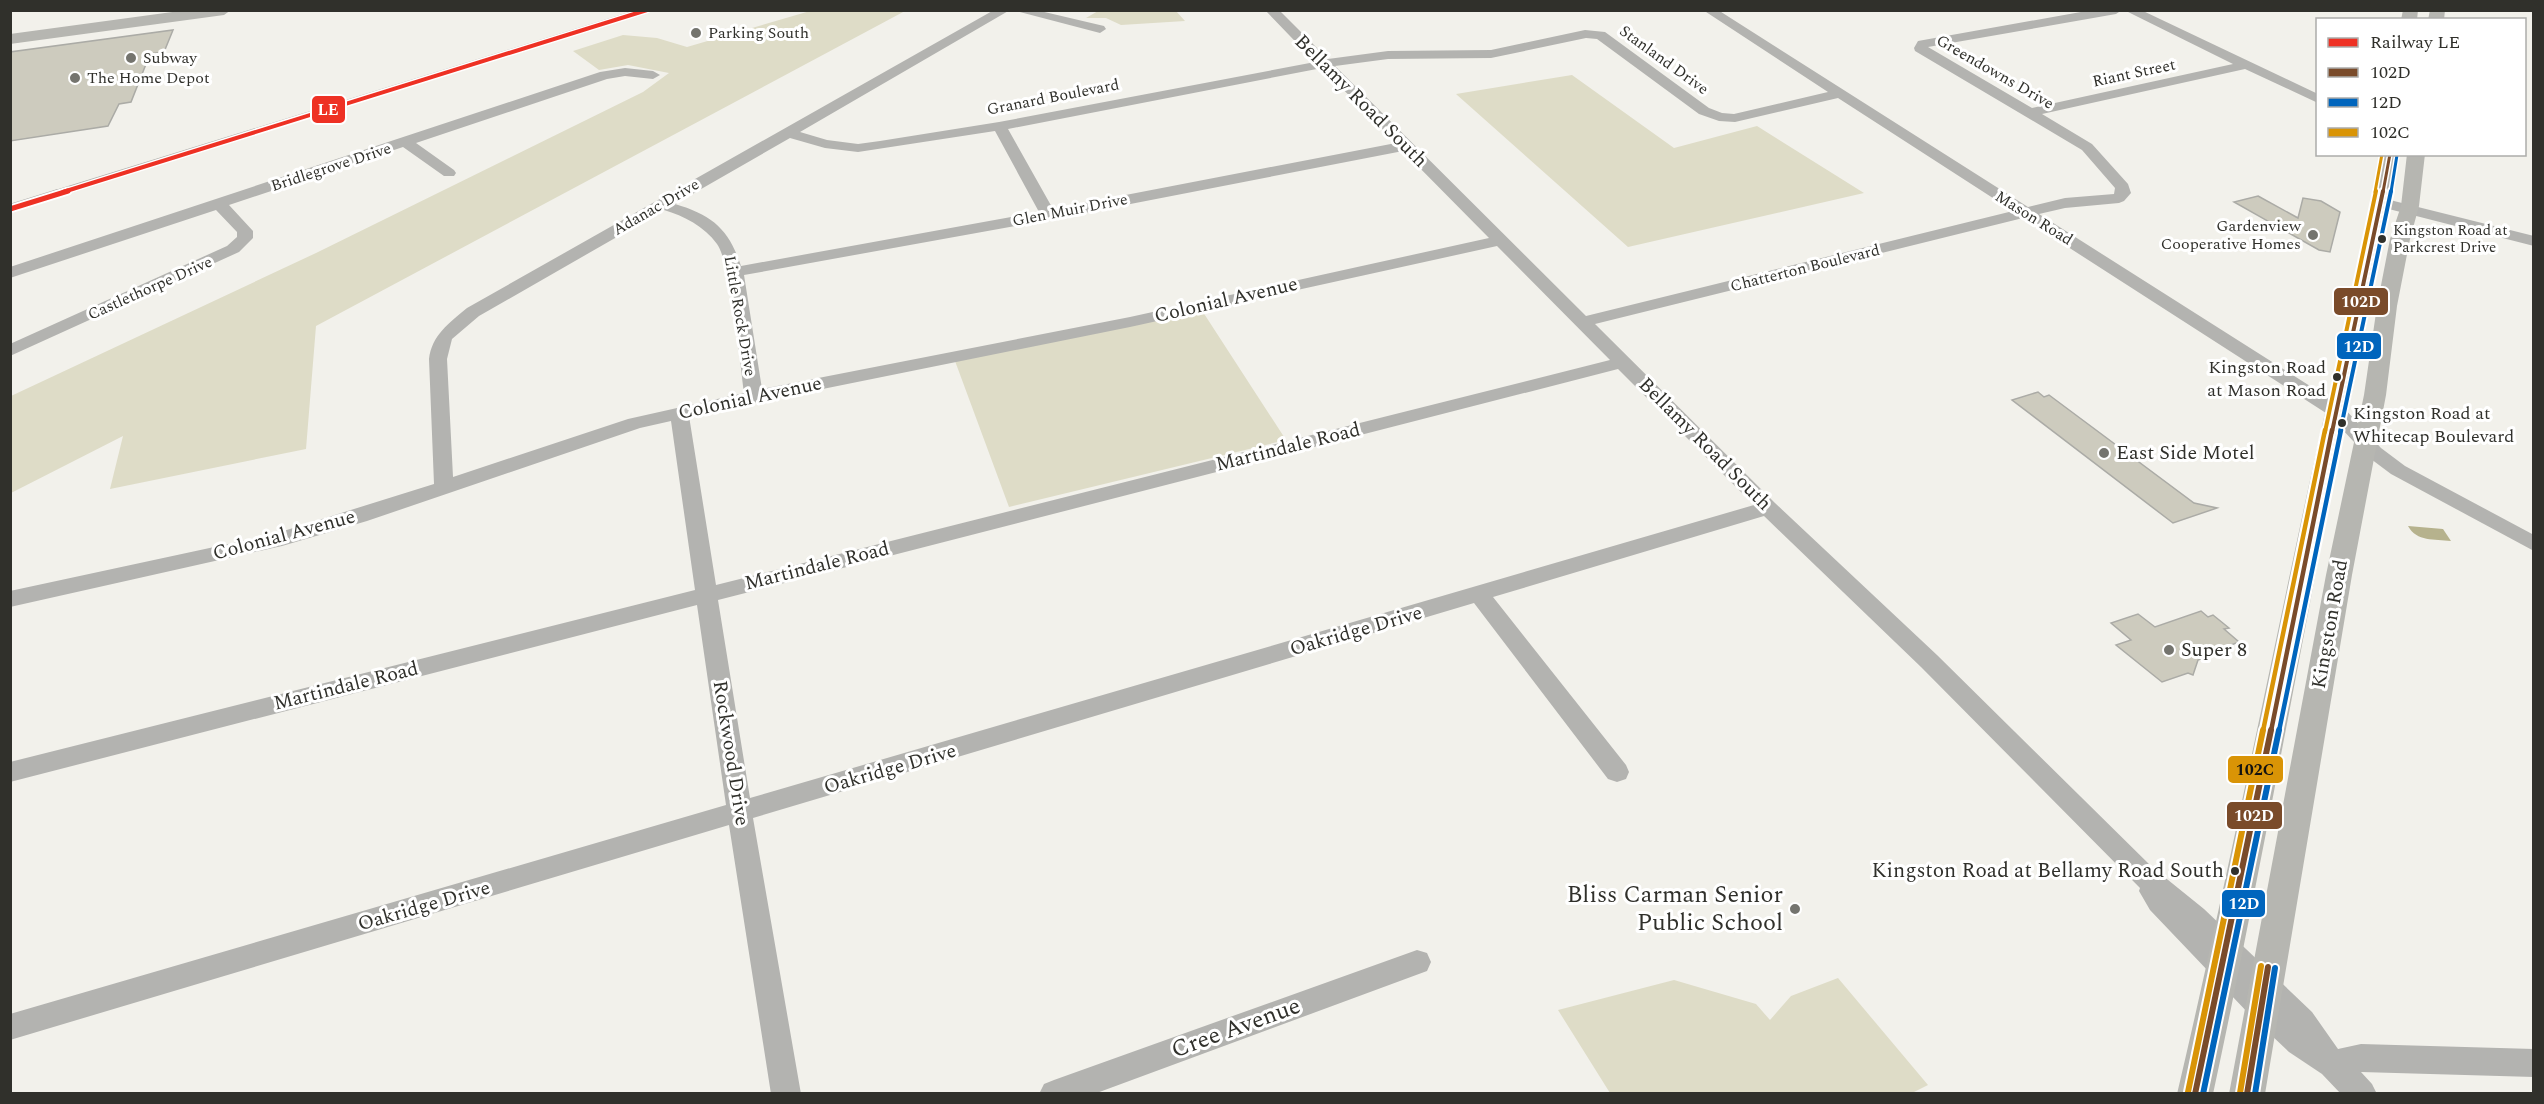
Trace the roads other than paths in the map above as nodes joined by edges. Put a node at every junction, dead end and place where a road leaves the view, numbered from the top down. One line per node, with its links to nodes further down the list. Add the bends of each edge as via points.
1 (224, 10): 9 (main road)
2 (1004, 10): 17 (street, Adanac Drive)
3 (1018, 10): 8 (street)
4 (1271, 10): 10 (street, Bellamy Road South)
5 (1709, 10): 13 (street, Mason Road)
6 (2116, 10): 15 (street, Greendowns Drive, via 1921,46 1926,54)
7 (2130, 10): 11 (street)
8 (1100, 29)
9 (10, 39)
10 (1324, 64): 13 (street, Stanland Drive, via 1388,54 1491,54 1592,34 1607,40 1704,111 1724,118); 16 (street, Granard Boulevard); 19 (street, Bellamy Road South)
11 (2246, 65): 14 (street); 15 (street, Riant Street)
12 (653, 75): 18 (street, Bridlegrove Drive, via 605,75)
13 (1839, 94): 27 (street, Mason Road)
14 (2316, 98)
15 (2029, 113): 27 (street, Greendowns Drive, via 2087,147 2123,187 2123,193 2114,200 2075,201)
16 (999, 126): 17 (street, Granard Boulevard, via 858,148 825,144); 28 (street)
17 (789, 133): 25 (street, Adanac Drive)
18 (405, 142): 22 (street); 24 (street, Bridlegrove Drive)
19 (1405, 146): 28 (street, Glen Muir Drive); 30 (street, Bellamy Road South)
20 (2390, 156): 23 (main road, Kingston Road)
21 (2416, 156): 26 (main road, Kingston Road)
22 (449, 173)
23 (2382, 203): 26 (street); 29 (main road, Kingston Road)
24 (219, 204): 34 (street, Bridlegrove Drive); 36 (street, Castlethorpe Drive, via 245,231 245,238 233,249)
25 (660, 204): 33 (street, Little Rock Drive, via 683,211 714,230 726,244); 41 (street, Adanac Drive, via 473,312 442,339 438,359)
26 (2409, 210): 31 (main road, Kingston Road); 32 (street)
27 (2027, 213): 35 (street, Chatterton Boulevard); 40 (street, Mason Road)
28 (1048, 215): 33 (street, Glen Muir Drive)
29 (2375, 228): 31 (main road); 40 (main road, Kingston Road)
30 (1501, 240): 35 (street, Bellamy Road South); 38 (street, Colonial Avenue, via 1130,321)
31 (2400, 240): 40 (main road, Kingston Road)
32 (2534, 241)
33 (735, 272): 38 (street, Little Rock Drive)
34 (10, 273)
35 (1583, 322): 37 (street, Bellamy Road South)
36 (10, 351)
37 (1623, 362): 42 (street, Bellamy Road South); 44 (street, Martindale Road)
38 (754, 396): 39 (street, Colonial Avenue)
39 (679, 413): 41 (street, Colonial Avenue, via 635,423); 44 (street, Rockwood Drive)
40 (2352, 428): 43 (street, Mason Road, via 2398,470); 50 (main road, Kingston Road, via 2257,795); 52 (main road, Kingston Road)
41 (444, 487): 46 (street, Colonial Avenue, via 275,541)
42 (1768, 508): 45 (street, Oakridge Drive); 50 (street, Bellamy Road South, via 1929,661 2142,875 2159,902)
43 (2534, 544)
44 (706, 594): 47 (street, Martindale Road); 49 (street, Rockwood Drive)
45 (1480, 595): 48 (street); 49 (street, Oakridge Drive)
46 (10, 599)
47 (10, 772)
48 (1617, 772)
49 (740, 813): 53 (street, Oakridge Drive); 56 (street, Rockwood Drive)
50 (2226, 960): 52 (street, Bellamy Road South); 58 (main road, Kingston Road)
51 (1417, 962): 57 (street, Cree Avenue)
52 (2263, 996): 55 (street, Bellamy Road South, via 2299,1042); 59 (main road, Kingston Road)
53 (10, 1027)
54 (2534, 1063): 55 (street, via 2361,1058)
55 (2332, 1064): 60 (street, Bellamy Road South)
56 (786, 1094)
57 (1054, 1094)
58 (2195, 1094)
59 (2247, 1094)
60 (2362, 1094)

